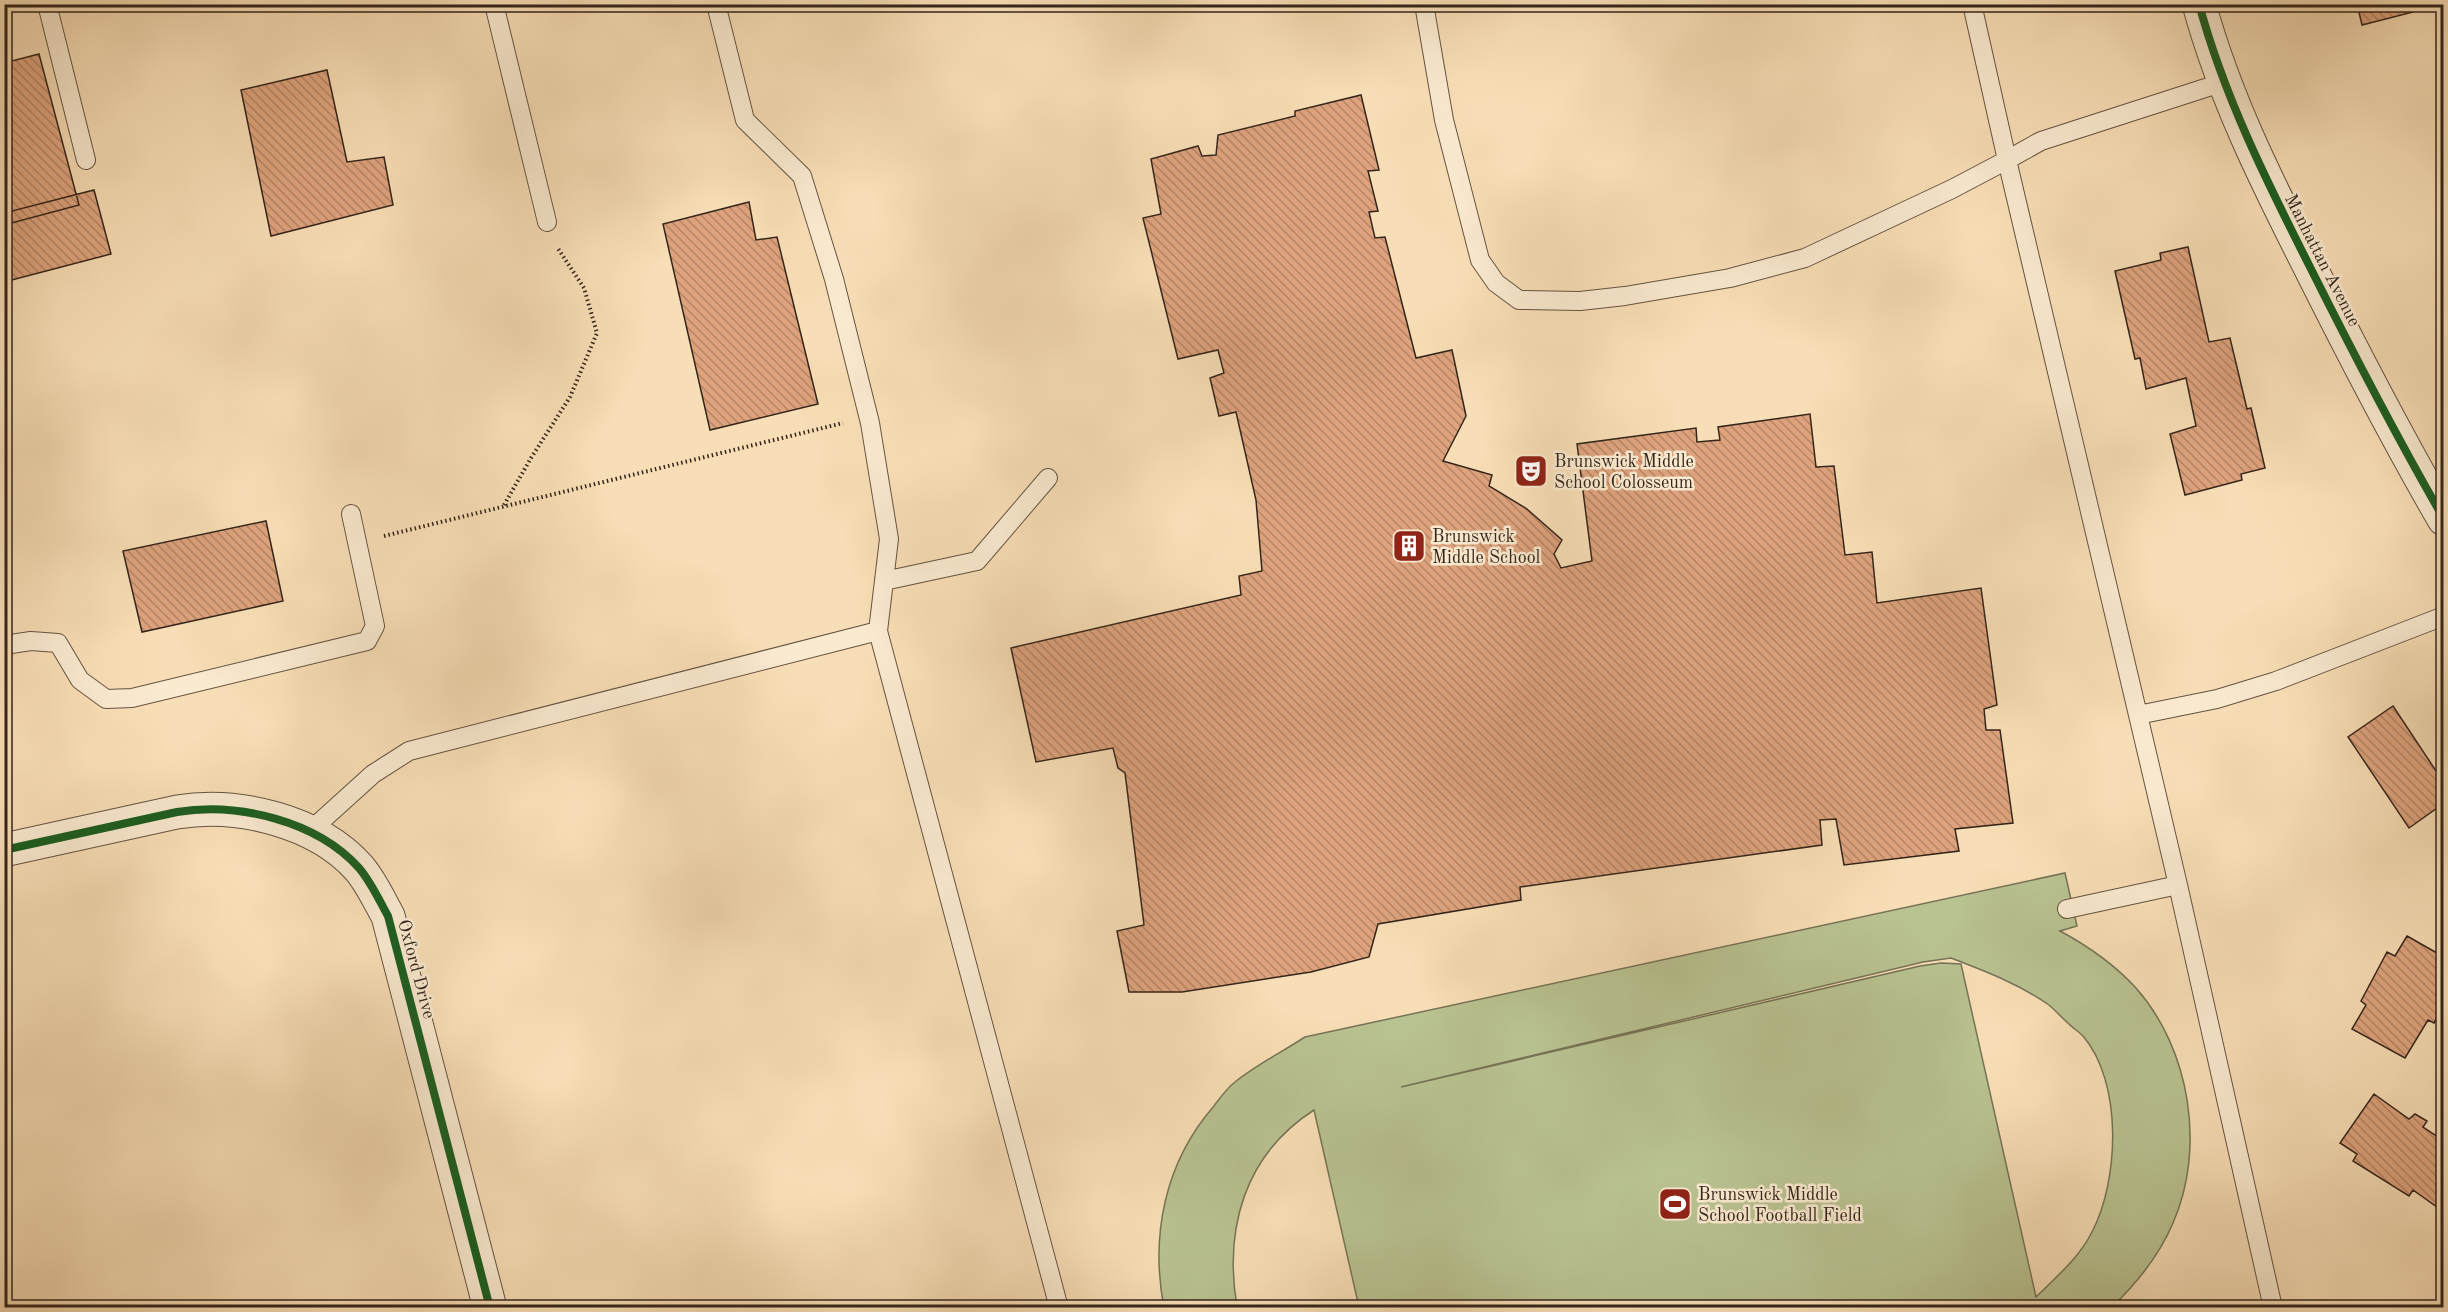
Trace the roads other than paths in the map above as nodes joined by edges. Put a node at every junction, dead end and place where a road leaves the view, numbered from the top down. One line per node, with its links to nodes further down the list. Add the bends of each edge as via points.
1 (47, 4): 8 (lane)
2 (494, 4): 10 (lane)
3 (716, 4): 14 (lane, via 745,120 802,176 834,279 868,417 889,539)
4 (1424, 4): 9 (lane, via 1444,120 1480,260 1496,283 1519,300 1580,301 1625,296 1730,278 1805,258)
5 (1972, 4): 9 (lane)
6 (2199, 4): 7 (street, Manhattan Avenue)
7 (2224, 82): 9 (lane, via 2041,141); 13 (street, Manhattan Avenue, via 2254,157 2404,451)
8 (86, 160)
9 (2007, 160): 18 (lane)
10 (547, 222)
11 (1048, 478): 14 (lane, via 977,561)
12 (351, 514): 17 (lane, via 375,626 367,641 132,698 106,699 80,680 58,643 31,640)
13 (2444, 519)
14 (884, 581): 16 (lane)
15 (2444, 616): 18 (lane, via 2276,681 2217,699)
16 (878, 631): 19 (lane, via 409,751 373,774); 24 (lane)
17 (4, 645)
18 (2138, 715): 21 (lane)
19 (310, 831): 20 (street, Oxford Drive, via 262,814 191,809); 23 (street, Oxford Drive, via 359,868 387,916)
20 (5, 850)
21 (2178, 885): 22 (lane); 25 (lane)
22 (2067, 909)
23 (490, 1308)
24 (1059, 1308)
25 (2273, 1308)

